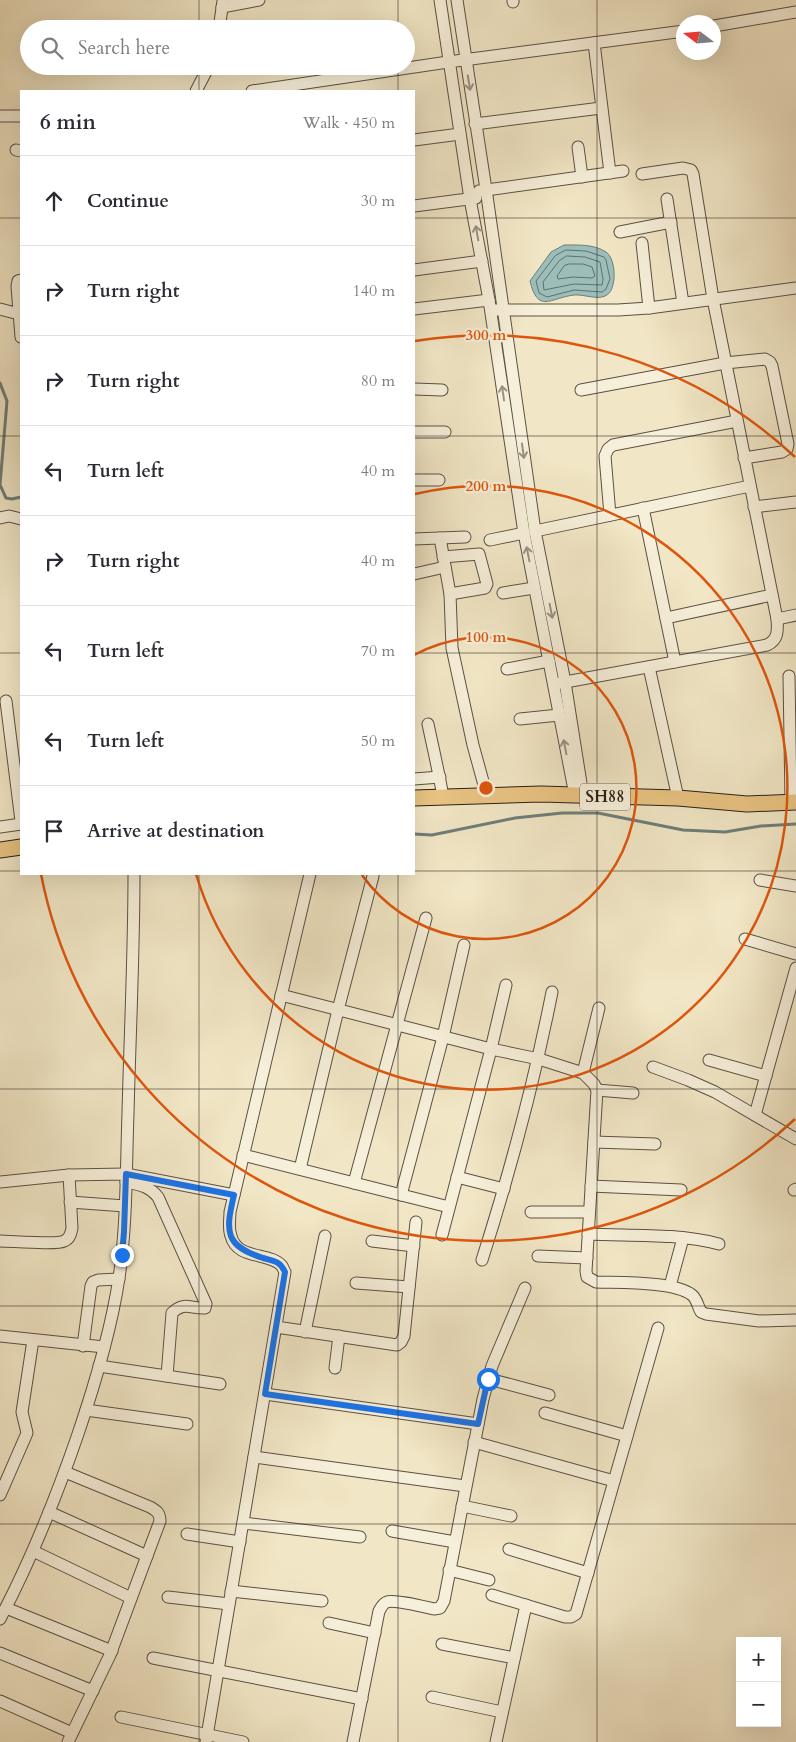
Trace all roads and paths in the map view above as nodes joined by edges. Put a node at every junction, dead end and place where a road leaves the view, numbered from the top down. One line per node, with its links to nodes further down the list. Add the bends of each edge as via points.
1 (259, 0): 4 (street)
2 (440, 0): 11 (street)
3 (456, 0): 10 (street)
4 (223, 3): 6 (street)
5 (796, 12): 7 (street)
6 (220, 20)
7 (721, 25)
8 (676, 32): 9 (street)
9 (594, 43): 10 (street); 17 (street)
10 (465, 60): 11 (street); 20 (street, one-way to 20)
11 (448, 62): 12 (street); 21 (street)
12 (415, 67)
13 (204, 75): 15 (street)
14 (360, 75): 16 (street)
15 (197, 90)
16 (259, 90)
17 (601, 108): 20 (street); 25 (street)
18 (0, 116): 19 (street)
19 (20, 116)
20 (475, 124): 28 (street)
21 (460, 134): 22 (street); 29 (street)
22 (415, 140)
23 (578, 147): 27 (street)
24 (623, 171): 25 (street)
25 (610, 173): 27 (street)
26 (642, 174): 39 (street, via 683,168 691,170)
27 (582, 177): 28 (street)
28 (486, 193): 29 (street); 41 (street)
29 (470, 196): 31 (street); 35 (street, one-way to 29)
30 (667, 199): 32 (street)
31 (415, 206)
32 (671, 222): 33 (street); 40 (street)
33 (620, 232)
34 (642, 243): 42 (street)
35 (482, 261): 36 (street); 41 (street)
36 (415, 270)
37 (20, 280): 45 (street, via 17,286)
38 (796, 288): 39 (street)
39 (713, 299): 40 (street); 47 (street)
40 (683, 303): 42 (street)
41 (494, 307): 42 (street); 44 (street); 64 (street)
42 (649, 308)
43 (0, 309): 45 (street)
44 (415, 309)
45 (19, 314): 46 (street)
46 (20, 326)
47 (725, 364): 50 (street); 51 (street); 54 (street, via 770,362 788,444 782,452)
48 (415, 389): 49 (street)
49 (442, 390)
50 (581, 390)
51 (737, 421): 54 (street); 61 (street, via 613,445 605,456)
52 (415, 432): 53 (street)
53 (445, 432)
54 (744, 458): 57 (street)
55 (415, 480): 56 (street)
56 (438, 480)
57 (750, 486): 59 (street); 60 (street)
58 (796, 502): 59 (street)
59 (754, 507): 74 (street)
60 (643, 508): 61 (street); 76 (street)
61 (610, 515): 64 (street)
62 (0, 518): 63 (street)
63 (20, 519)
64 (529, 532): 68 (street); 71 (street, one-way to 64); 83 (street, one-way to 83)
65 (465, 537): 66 (street)
66 (440, 538): 67 (street); 69 (street)
67 (415, 539)
68 (490, 540)
69 (444, 562): 70 (street); 73 (street); 73 (street, via 479,554 487,584 485,588)
70 (415, 574)
71 (534, 588): 72 (street); 78 (street)
72 (503, 593)
73 (450, 594): 91 (street, via 452,648)
74 (772, 595): 76 (street); 77 (street)
75 (796, 616): 77 (street)
76 (666, 618): 79 (street)
77 (776, 619): 79 (street, via 777,636 767,645)
78 (549, 662): 81 (street); 84 (street)
79 (675, 662): 80 (street)
80 (649, 667): 83 (street); 95 (street)
81 (507, 669)
82 (789, 676): 96 (street)
83 (565, 682): 84 (street); 92 (street)
84 (553, 685): 86 (street)
85 (6, 701): 97 (street)
86 (559, 715): 87 (street); 92 (street, one-way to 86)
87 (520, 718)
88 (428, 724): 89 (street)
89 (440, 777): 90 (street); 93 (street)
90 (415, 779)
91 (487, 796): 92 (main road, SH88); 93 (main road, SH88)
92 (579, 796): 95 (main road, SH88)
93 (443, 797): 94 (main road, SH88)
94 (415, 798)
95 (678, 798): 96 (main road, SH88, via 748,804)
96 (794, 802)
97 (20, 815)
98 (20, 823): 99 (street)
99 (0, 827)
100 (20, 847): 101 (main road)
101 (0, 850)
102 (134, 875): 135 (street)
103 (310, 875): 114 (street)
104 (373, 876): 116 (street)
105 (760, 880): 106 (street)
106 (796, 886)
107 (426, 918): 117 (street)
108 (745, 939): 110 (street)
109 (464, 945): 118 (street)
110 (796, 954)
111 (796, 968): 124 (street)
112 (506, 985): 119 (street)
113 (552, 992): 120 (street)
114 (281, 995): 116 (street); 131 (street)
115 (599, 1008): 123 (street)
116 (338, 1010): 117 (street); 132 (street)
117 (396, 1025): 118 (street); 137 (street)
118 (443, 1037): 119 (street); 142 (street)
119 (491, 1049): 120 (street); 134 (street)
120 (539, 1059): 123 (street); 139 (street)
121 (709, 1060): 124 (street)
122 (653, 1067): 127 (street, via 715,1092)
123 (583, 1073): 125 (street)
124 (766, 1076): 127 (street)
125 (597, 1090): 126 (street); 129 (street)
126 (633, 1093)
127 (755, 1115): 128 (street)
128 (796, 1139)
129 (594, 1142): 130 (street); 138 (street)
130 (655, 1144)
131 (244, 1155): 132 (street); 141 (street)
132 (300, 1169): 137 (street)
133 (68, 1174): 135 (street); 136 (street); 143 (street)
134 (458, 1177): 139 (street); 145 (street)
135 (126, 1178): 141 (street); 144 (street); 176 (street, via 151,1189 158,1198 206,1304 205,1308 178,1307 172,1313)
136 (0, 1182)
137 (354, 1183): 142 (street)
138 (591, 1186): 140 (street); 147 (street)
139 (504, 1189): 159 (street)
140 (681, 1190)
141 (234, 1195): 166 (street, via 230,1226 236,1246 282,1265 285,1272)
142 (401, 1195): 145 (street)
143 (70, 1202): 144 (street); 153 (street, via 71,1234 65,1241)
144 (125, 1206): 160 (street)
145 (449, 1207): 150 (street)
146 (531, 1212): 147 (street)
147 (589, 1212): 149 (street)
148 (416, 1222): 156 (street)
149 (588, 1234): 152 (street); 158 (street)
150 (442, 1235)
151 (324, 1236): 168 (street)
152 (684, 1238): 155 (street); 162 (street)
153 (0, 1241)
154 (372, 1241): 156 (street)
155 (719, 1244)
156 (414, 1246): 163 (street)
157 (538, 1256): 158 (street)
158 (586, 1258): 162 (street, via 587,1277 596,1282)
159 (482, 1260)
160 (118, 1279): 172 (street, via 93,1282); 173 (street)
161 (356, 1283): 163 (street)
162 (670, 1286): 165 (street, via 692,1295 701,1312 706,1314 759,1321)
163 (409, 1287): 170 (street, via 404,1336 397,1345)
164 (525, 1288): 177 (street)
165 (796, 1320)
166 (276, 1328): 168 (street); 179 (street)
167 (658, 1328): 185 (street)
168 (305, 1332): 170 (street)
169 (0, 1336): 171 (street)
170 (339, 1336): 175 (street)
171 (33, 1340): 172 (street); 191 (street, via 22,1412 26,1433)
172 (83, 1346): 173 (street)
173 (104, 1347): 174 (street)
174 (99, 1366): 176 (street); 181 (street)
175 (335, 1368)
176 (167, 1376): 178 (street)
177 (488, 1379): 180 (street); 184 (street)
178 (220, 1384)
179 (265, 1394): 184 (street); 187 (street)
180 (549, 1396)
181 (86, 1410): 183 (street); 188 (street)
182 (545, 1414): 185 (street)
183 (187, 1424)
184 (478, 1424): 186 (street)
185 (627, 1436): 189 (street)
186 (474, 1442): 189 (street); 190 (street)
187 (254, 1457): 190 (street); 195 (street)
188 (65, 1472): 193 (street); 203 (street, via 157,1511 160,1521)
189 (614, 1481): 205 (street)
190 (465, 1486): 192 (street)
191 (0, 1495)
192 (462, 1506): 194 (street); 200 (street)
193 (50, 1512): 202 (street); 203 (street)
194 (511, 1516)
195 (243, 1524): 198 (street); 199 (street)
196 (392, 1531): 200 (street)
197 (187, 1534): 199 (street)
198 (360, 1537)
199 (240, 1542): 207 (street)
200 (455, 1542): 204 (street)
201 (509, 1549): 205 (street)
202 (33, 1551): 210 (street); 214 (street)
203 (147, 1556): 210 (street)
204 (449, 1570): 206 (street); 216 (street, via 440,1608 386,1602 379,1611)
205 (588, 1573): 213 (street, via 576,1614 571,1617)
206 (489, 1580)
207 (232, 1591): 211 (street); 212 (street)
208 (492, 1595): 213 (street)
209 (168, 1597): 212 (street)
210 (131, 1598): 218 (street)
211 (322, 1601)
212 (229, 1604): 222 (street)
213 (526, 1605): 221 (street)
214 (3, 1614): 218 (street)
215 (329, 1623): 216 (street)
216 (375, 1633): 225 (street)
217 (442, 1644): 221 (street)
218 (112, 1651): 223 (street)
219 (0, 1653): 223 (street)
220 (153, 1658): 222 (street)
221 (514, 1658): 227 (street)
222 (218, 1670): 225 (street); 230 (street)
223 (93, 1691): 229 (street)
224 (432, 1697): 227 (street)
225 (362, 1699): 231 (street)
226 (0, 1701): 229 (street)
227 (502, 1712): 233 (street)
228 (121, 1718): 230 (street)
229 (70, 1737)
230 (206, 1739): 232 (street)
231 (357, 1741)
232 (243, 1742)
233 (496, 1742)

